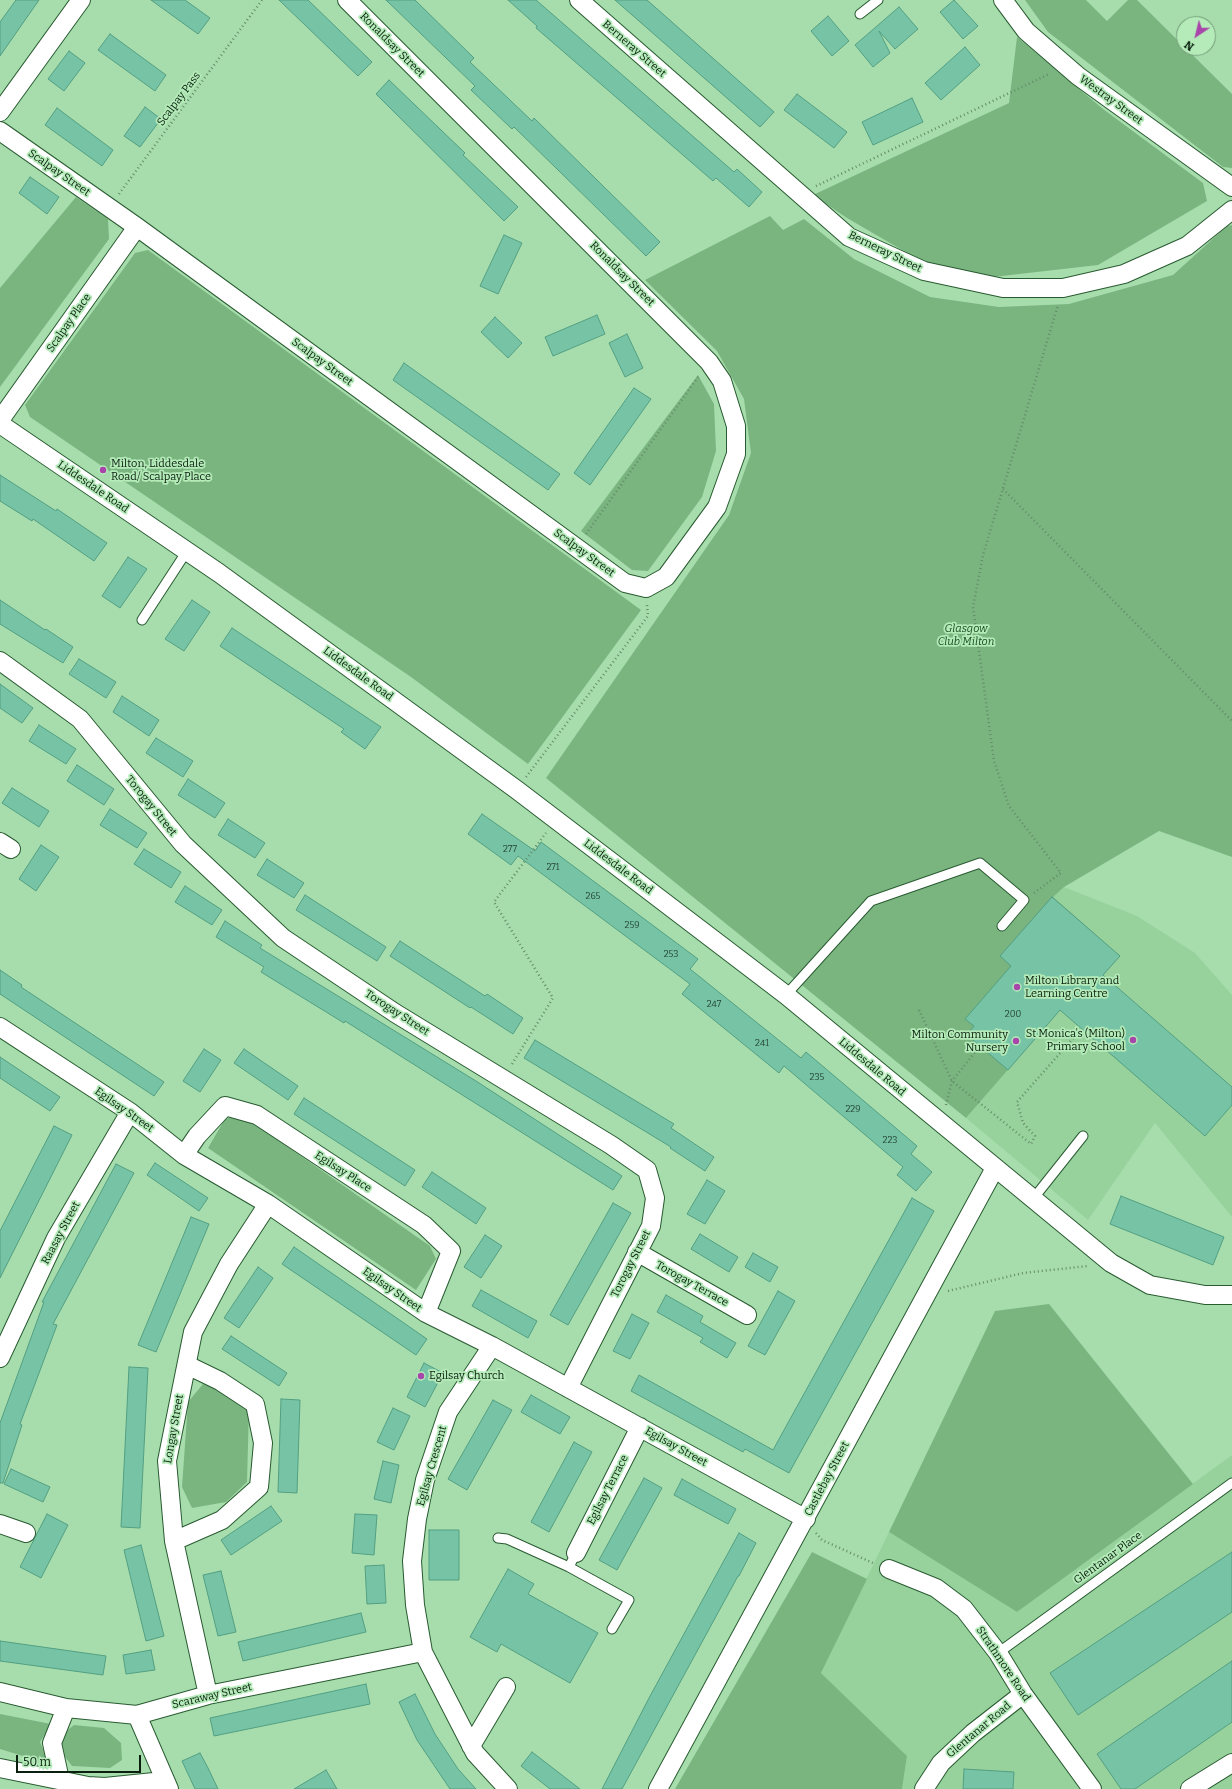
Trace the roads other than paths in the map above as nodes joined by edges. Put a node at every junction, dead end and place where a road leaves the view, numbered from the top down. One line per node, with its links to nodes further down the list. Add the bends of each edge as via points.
1 (81, 0): 7 (street)
2 (347, 0): 15 (street, Ronaldsay Street, via 709,362 722,381 736,426 736,454 717,506 666,578)
3 (578, 0): 10 (street, Berneray Street, via 849,237 924,271 1003,288 1063,288 1124,274 1187,246)
4 (878, 0): 6 (lane)
5 (1003, 0): 9 (street, Westray Street, via 1026,31 1066,66)
6 (860, 14)
7 (0, 112)
8 (0, 131): 11 (street, Scalpay Street)
9 (1232, 187)
10 (1232, 210)
11 (137, 227): 12 (street, Scalpay Place); 15 (street, Scalpay Street, via 625,583)
12 (0, 420)
13 (0, 424): 14 (street, Liddesdale Road)
14 (188, 551): 16 (lane); 19 (street, Liddesdale Road, via 517,790)
15 (646, 588)
16 (142, 620)
17 (0, 661): 27 (street, Torogay Street, via 80,719 183,844 283,938 395,1013 611,1145 647,1170 655,1198 651,1226)
18 (1002, 926): 19 (lane, via 1024,900 980,863 871,901)
19 (786, 995): 24 (street, Liddesdale Road)
20 (0, 1027): 21 (street, Egilsay Street)
21 (130, 1112): 23 (street, Egilsay Street); 32 (street, Raasay Street, via 56,1238)
22 (1083, 1136): 25 (lane)
23 (184, 1155): 26 (street, Egilsay Street); 29 (street, Egilsay Place, via 225,1106 257,1115 424,1225 451,1252)
24 (996, 1168): 25 (street, Liddesdale Road); 37 (street, Castlebay Street)
25 (1033, 1199): 28 (street, Liddesdale Road, via 1111,1263 1150,1285 1205,1294)
26 (268, 1204): 29 (street, Egilsay Street); 33 (street, Longay Street, via 229,1264 193,1332)
27 (636, 1252): 30 (street, Torogay Terrace); 34 (street, Torogay Street)
28 (1232, 1295)
29 (426, 1313): 31 (street, Egilsay Street)
30 (748, 1315)
31 (492, 1346): 34 (street, Egilsay Street); 45 (street, Egilsay Crescent, via 448,1412 425,1480 412,1561 415,1605)
32 (0, 1358)
33 (186, 1365): 41 (street, Longay Street, via 167,1461); 41 (street, via 220,1381 255,1404 263,1443 259,1487 222,1520)
34 (568, 1388): 35 (street, Egilsay Street)
35 (640, 1427): 37 (street, Egilsay Street); 42 (street, Egilsay Terrace)
36 (1232, 1483): 46 (lane, Glentanar Place)
37 (806, 1520): 59 (street, Castlebay Street)
38 (0, 1524): 39 (street)
39 (26, 1534)
40 (498, 1538): 42 (lane)
41 (174, 1541): 50 (street, Longay Street)
42 (573, 1560): 44 (lane, via 629,1600)
43 (888, 1569): 46 (street, Strathmore Road, via 936,1588 964,1609)
44 (612, 1629)
45 (423, 1652): 50 (street, Scaraway Street); 53 (street, Egilsay Crescent)
46 (998, 1653): 49 (street, Strathmore Road)
47 (506, 1687): 53 (street)
48 (0, 1692): 51 (street, Scaraway Street)
49 (1023, 1694): 60 (street, Glentanar Road, via 973,1733 941,1763); 61 (street, Strathmore Road)
50 (208, 1695): 52 (street, Scaraway Street)
51 (66, 1708): 52 (street, Scaraway Street); 56 (street, via 52,1743)
52 (137, 1715): 57 (street)
53 (472, 1746): 58 (street, Egilsay Crescent, via 475,1753)
54 (1232, 1763): 62 (street)
55 (0, 1768): 56 (street)
56 (60, 1780): 57 (street, via 106,1787)
57 (167, 1785)
58 (508, 1789)
59 (658, 1789)
60 (924, 1789)
61 (1092, 1789)
62 (1190, 1789)

